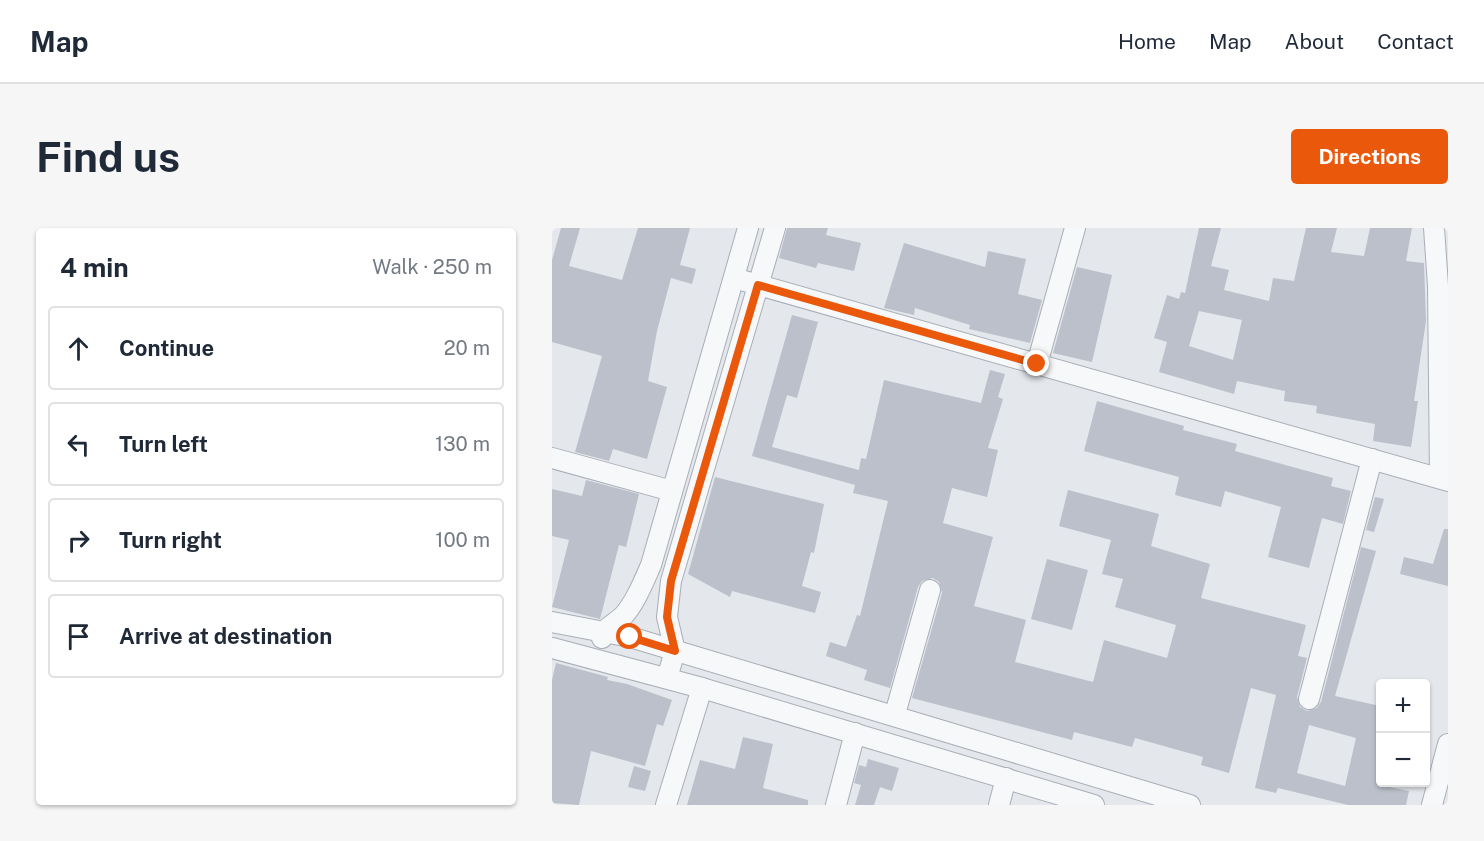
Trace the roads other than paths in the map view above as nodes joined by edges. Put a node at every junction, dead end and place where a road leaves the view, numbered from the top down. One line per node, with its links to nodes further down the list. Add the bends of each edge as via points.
1 (748, 228): 5 (street)
2 (775, 228): 6 (street)
3 (1075, 228): 7 (street)
4 (1434, 228): 10 (street)
5 (734, 278): 6 (street); 11 (street)
6 (758, 285): 7 (street); 16 (street, via 671,581 667,617)
7 (1037, 364): 9 (street)
8 (552, 458): 11 (street)
9 (1372, 459): 10 (street); 20 (street)
10 (1444, 479)
11 (672, 491): 14 (street, via 651,566 635,600 623,617)
12 (930, 590): 21 (street)
13 (552, 622): 14 (street)
14 (604, 631): 16 (street); 17 (street)
15 (552, 648): 17 (street)
16 (675, 651): 18 (street); 21 (street)
17 (596, 659): 18 (street)
18 (667, 678): 19 (street)
19 (702, 688): 22 (street); 25 (street)
20 (1309, 699)
21 (895, 714): 29 (street)
22 (855, 733): 24 (street); 26 (street)
23 (1448, 744): 30 (street)
24 (1006, 778): 27 (street); 28 (street)
25 (666, 805)
26 (836, 805)
27 (999, 805)
28 (1094, 805)
29 (1190, 805)
30 (1432, 805)

